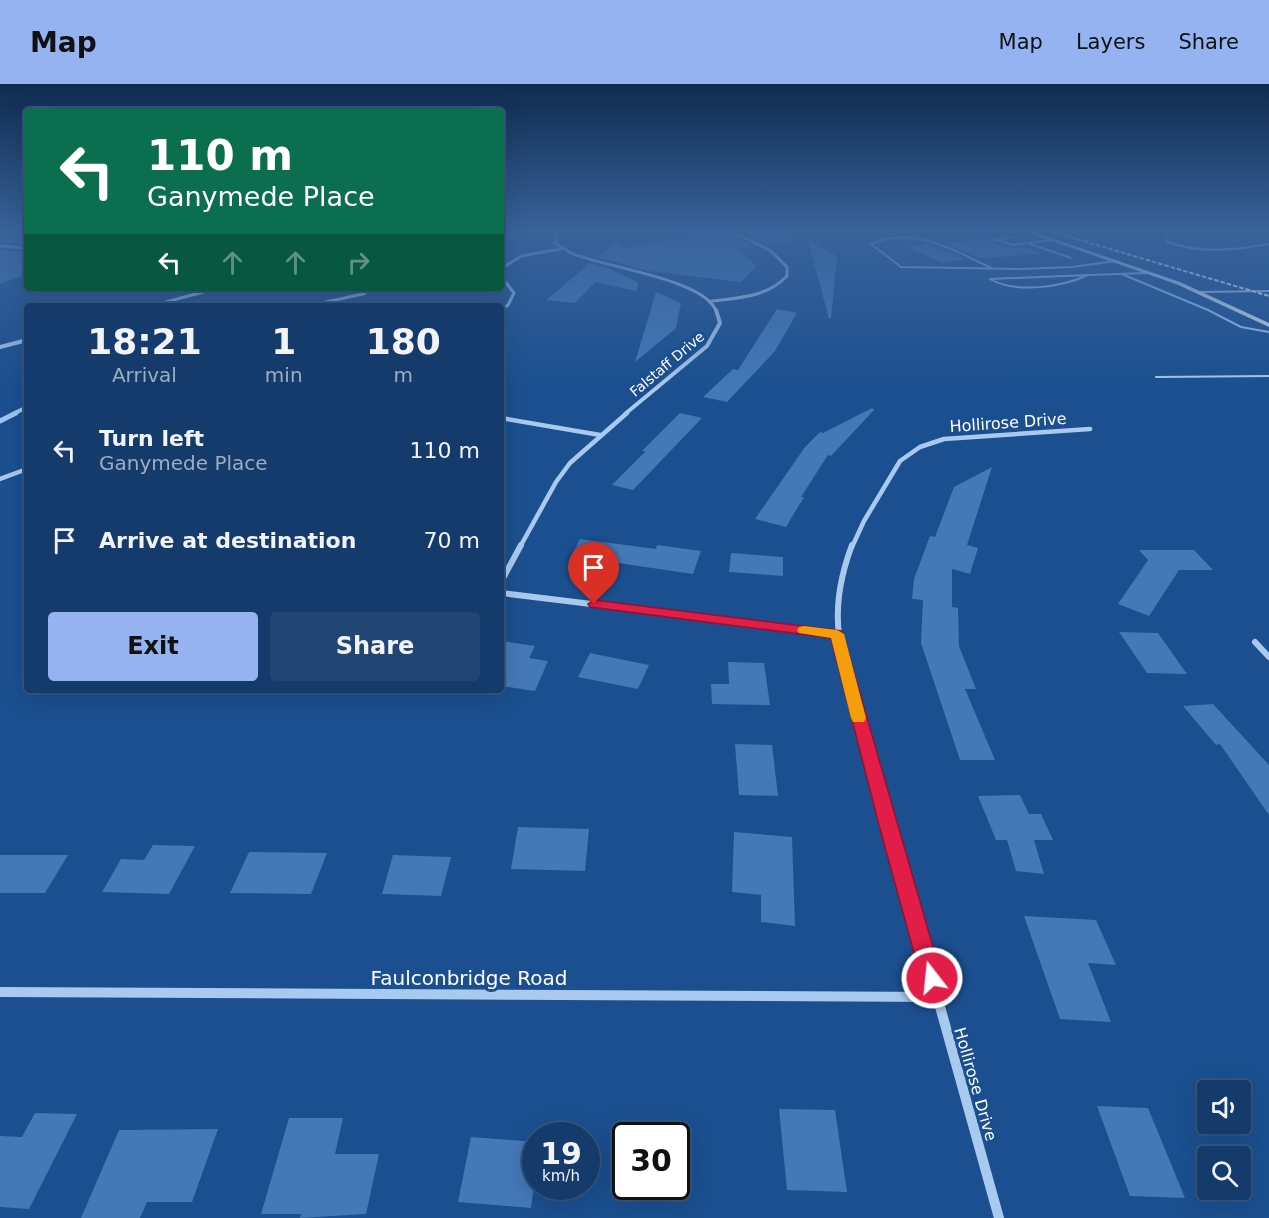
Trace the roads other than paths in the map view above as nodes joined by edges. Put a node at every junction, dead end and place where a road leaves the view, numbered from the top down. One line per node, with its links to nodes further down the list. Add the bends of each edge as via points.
1 (506, 283): 13 (street, via 514,293)
2 (675, 283): 11 (street)
3 (780, 283): 11 (street, via 770,289)
4 (996, 283): 5 (lane)
5 (1065, 283)
6 (1142, 283): 15 (lane, via 1241,327)
7 (1176, 283): 10 (street)
8 (207, 291): 12 (street)
9 (1269, 291): 10 (lane)
10 (1198, 292): 14 (street)
11 (712, 302): 22 (street, Falstaff Drive, via 718,308 721,322 714,339)
12 (162, 303)
13 (504, 308)
14 (1269, 325)
15 (1269, 332)
16 (24, 341): 17 (street)
17 (0, 347)
18 (1269, 376): 19 (lane)
19 (1156, 377)
20 (504, 419): 22 (street)
21 (1090, 429): 27 (street, Hollirose Drive, via 944,439 912,451 900,461 851,548 836,598)
22 (600, 435): 25 (street, Falstaff Drive, via 556,482)
23 (24, 470): 24 (street)
24 (0, 479)
25 (504, 577)
26 (504, 593): 27 (street)
27 (837, 634): 31 (street, Hollirose Drive)
28 (1255, 642): 29 (street)
29 (1269, 657)
30 (0, 992): 31 (street, Faulconbridge Road)
31 (937, 997): 32 (street, Hollirose Drive)
32 (999, 1218)

